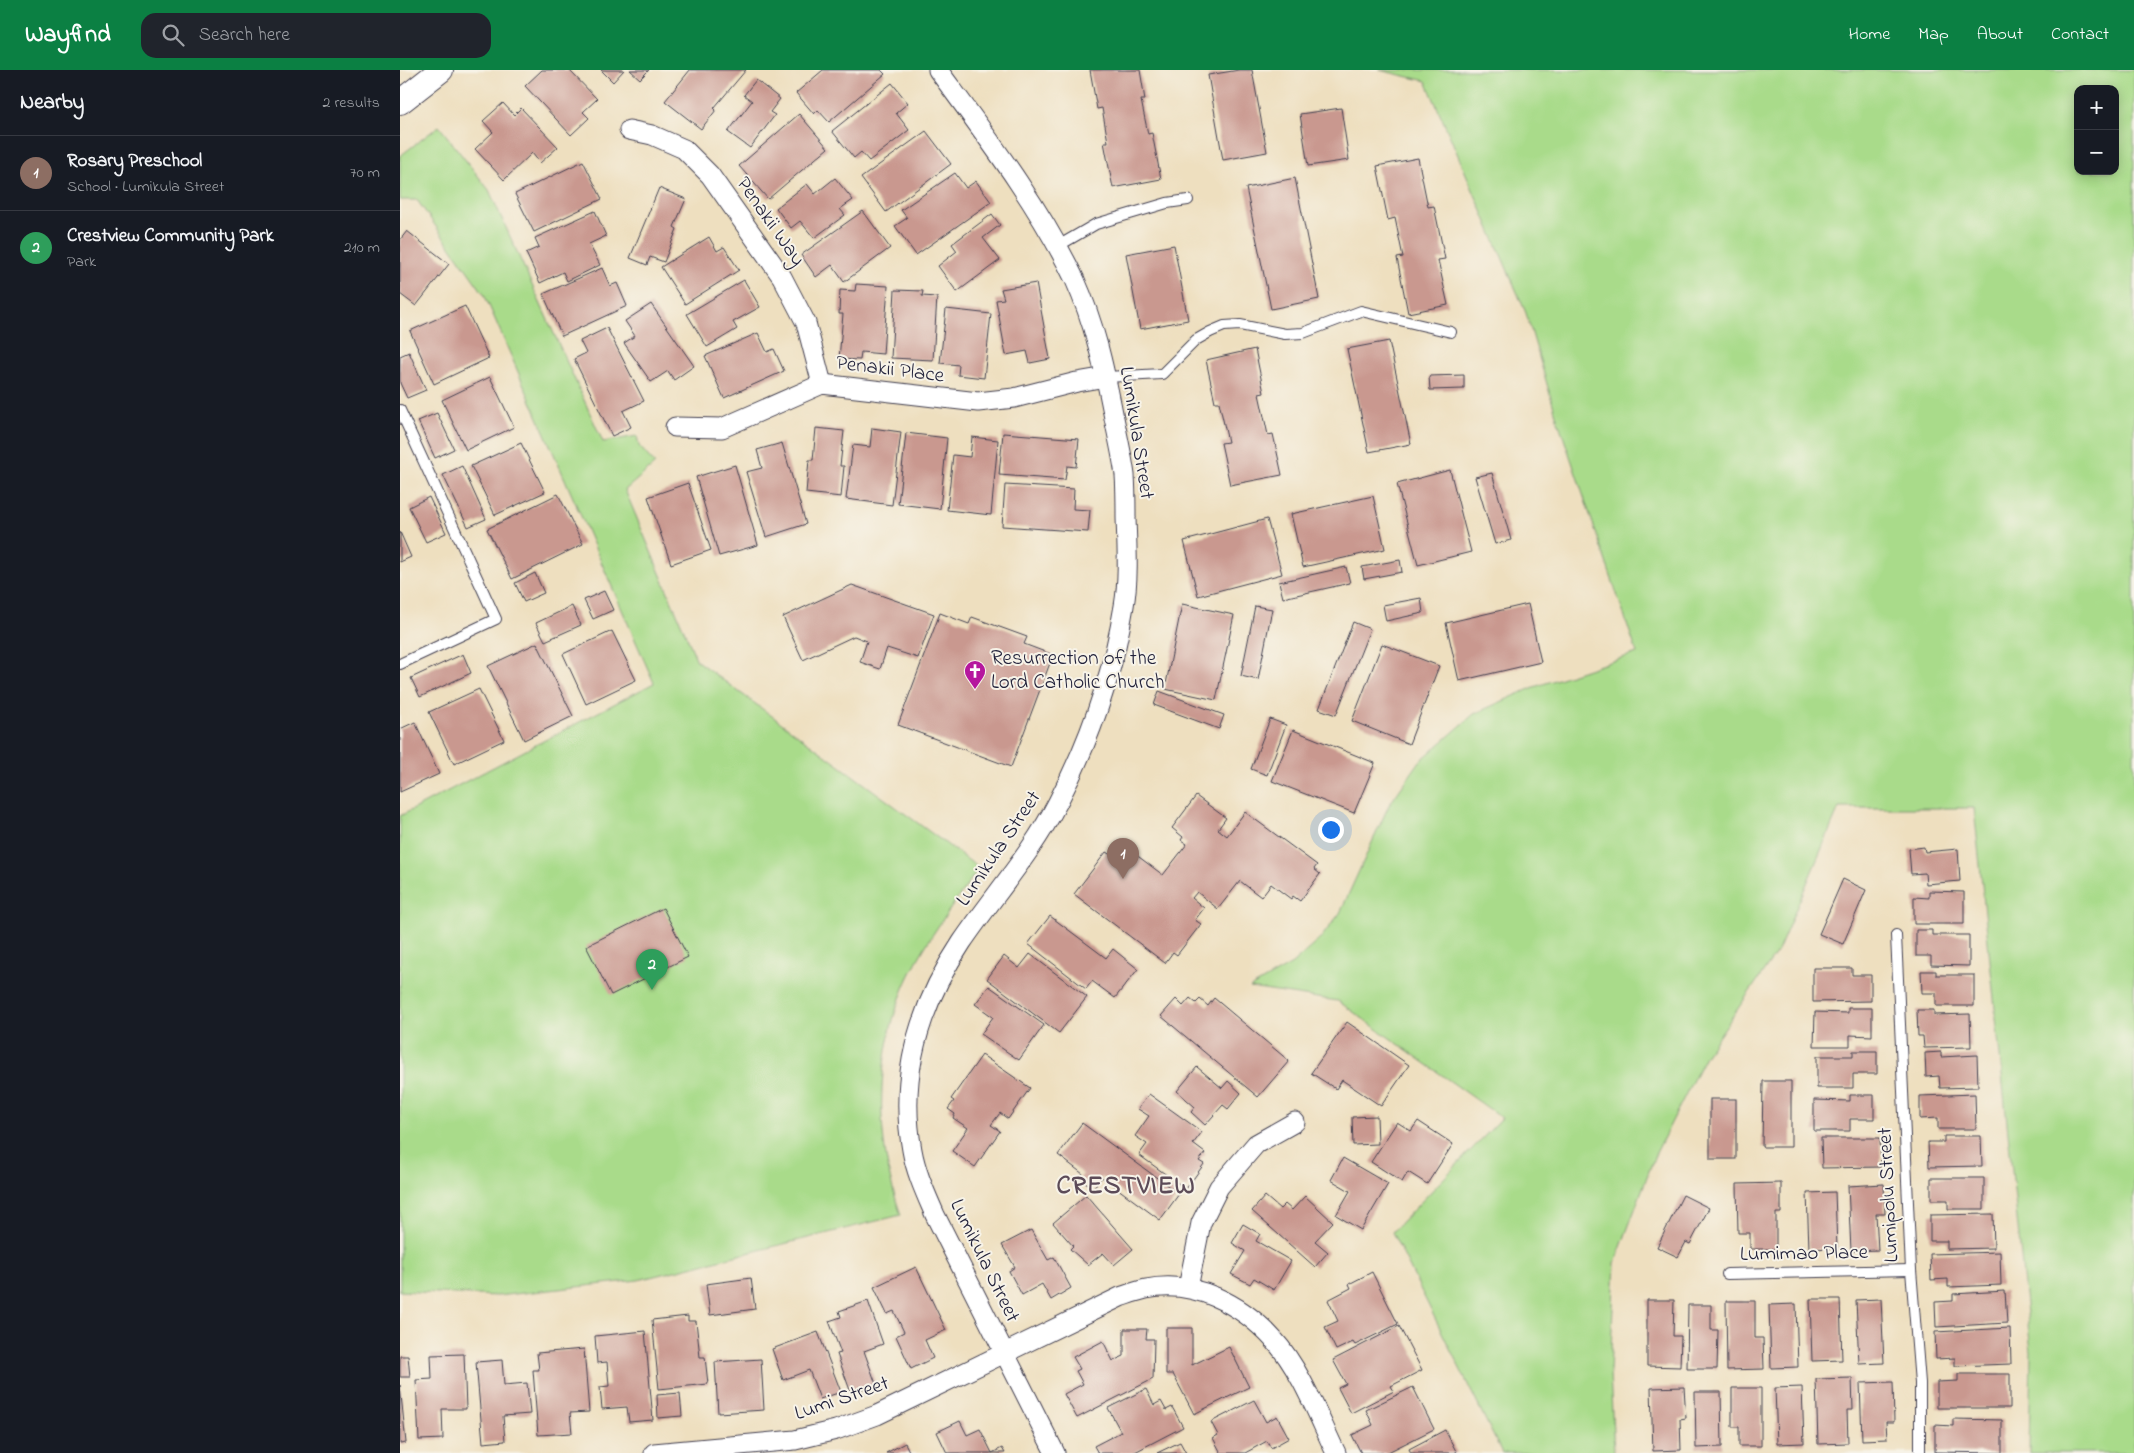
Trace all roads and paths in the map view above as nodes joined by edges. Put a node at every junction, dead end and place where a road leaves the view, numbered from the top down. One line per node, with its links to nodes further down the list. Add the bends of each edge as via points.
1 (441, 70): 3 (street)
2 (938, 70): 6 (street, Lumikula Street)
3 (400, 102)
4 (629, 130): 9 (street, Penakii Way, via 652,135 684,150 710,175 782,277 806,323)
5 (1188, 200): 6 (lane, via 1096,224)
6 (1058, 246): 8 (street, Lumikula Street, via 1092,321)
7 (1451, 332): 8 (lane, via 1361,311 1302,333 1285,334 1240,325 1224,326 1196,340 1162,374)
8 (1106, 377): 9 (street, Penakii Place, via 1014,398 978,402); 18 (street, Lumikula Street, via 1125,475 1128,562 1125,604 1112,659 1085,743 1059,800 1030,849 962,943 937,984 918,1027 910,1066 908,1112 912,1151 921,1184)
9 (822, 384): 11 (street, Penakii Place, via 722,428)
10 (400, 410): 12 (lane, via 496,619)
11 (675, 427)
12 (400, 664)
13 (1896, 935): 15 (lane, Lumipolu Street)
14 (1295, 1122): 17 (street, via 1256,1144 1219,1186 1201,1223)
15 (1911, 1270): 16 (lane, Lumimao Place); 23 (lane, Lumipolu Street, via 1920,1383)
16 (1727, 1274)
17 (1188, 1288): 18 (street, Lumi Street, via 1147,1289 1120,1297); 22 (street, Lumi Street, via 1220,1298 1252,1319 1275,1340 1294,1369)
18 (1005, 1354): 19 (street, Lumi Street, via 877,1415); 21 (street, Lumikula Street)
19 (797, 1446): 20 (street, Lumi Street)
20 (654, 1453)
21 (1055, 1453)
22 (1336, 1453)
23 (1920, 1453)

